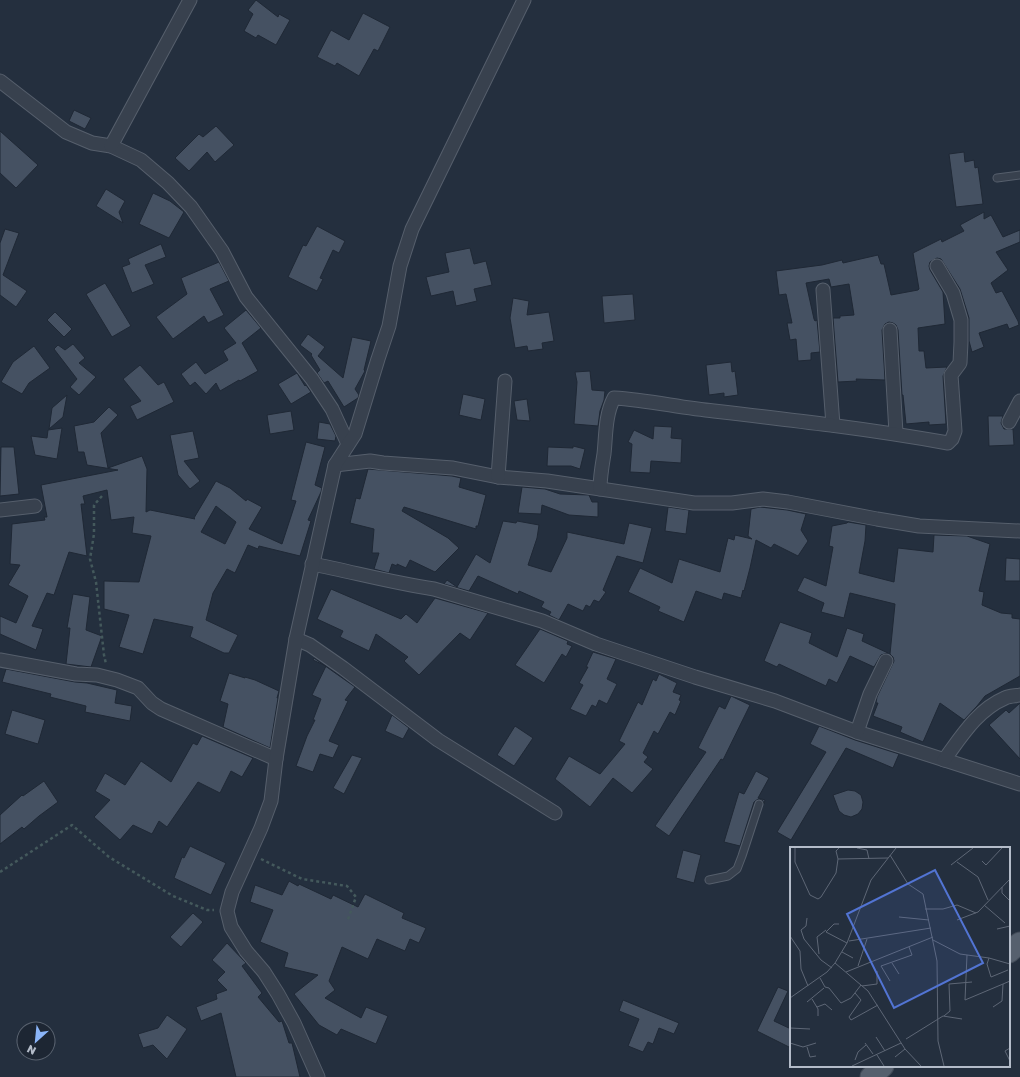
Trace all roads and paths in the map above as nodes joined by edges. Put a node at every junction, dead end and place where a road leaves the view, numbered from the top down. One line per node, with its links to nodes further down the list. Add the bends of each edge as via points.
1 (190, 0): 4 (street)
2 (524, 0): 15 (street, via 412,229 400,266 389,326 355,434)
3 (0, 81): 4 (street, via 66,132 92,143)
4 (111, 146): 15 (street, via 141,160 168,182 190,207 222,250 246,297 312,379 332,409)
5 (1020, 175): 6 (lane)
6 (997, 178)
7 (937, 266): 14 (street, via 953,293 961,320 960,363 951,375 955,431 948,443)
8 (823, 290): 13 (street)
9 (890, 330): 14 (street)
10 (505, 381): 17 (street)
11 (1020, 401): 12 (street)
12 (1009, 422)
13 (833, 425): 14 (street); 18 (street, via 614,398 609,408)
14 (896, 434)
15 (348, 444): 16 (street)
16 (335, 465): 17 (street, via 370,461 453,468); 23 (street)
17 (498, 477): 18 (street)
18 (600, 489): 22 (street, via 694,503 732,503 763,499 919,526)
19 (102, 496): 27 (path, via 94,505 94,534 90,559 96,582 104,655)
20 (35, 506): 21 (street)
21 (0, 510)
22 (1020, 531)
23 (312, 564): 24 (street); 29 (street, via 439,590 542,621 596,644 775,701)
24 (296, 639): 30 (street); 34 (street, via 310,645 343,668 438,740)
25 (0, 660): 27 (street)
26 (886, 661): 29 (street, via 870,694)
27 (110, 678): 30 (street, via 138,688 161,709)
28 (1020, 695): 31 (street, via 1006,698 992,706 968,727)
29 (857, 732): 31 (street)
30 (276, 759): 38 (street, via 271,801 232,892)
31 (944, 760): 32 (street)
32 (1020, 784)
33 (759, 804): 37 (lane, via 737,869 728,876)
34 (555, 813)
35 (255, 856): 39 (path, via 302,879 347,886 356,897)
36 (0, 872): 38 (path, via 72,825 109,857 173,896 207,910)
37 (708, 880)
38 (227, 911): 43 (street, via 231,927 278,994)
39 (347, 922)
40 (1020, 942): 41 (main road)
41 (1010, 951)
42 (882, 1067): 44 (main road)
43 (318, 1077)
44 (871, 1077)

